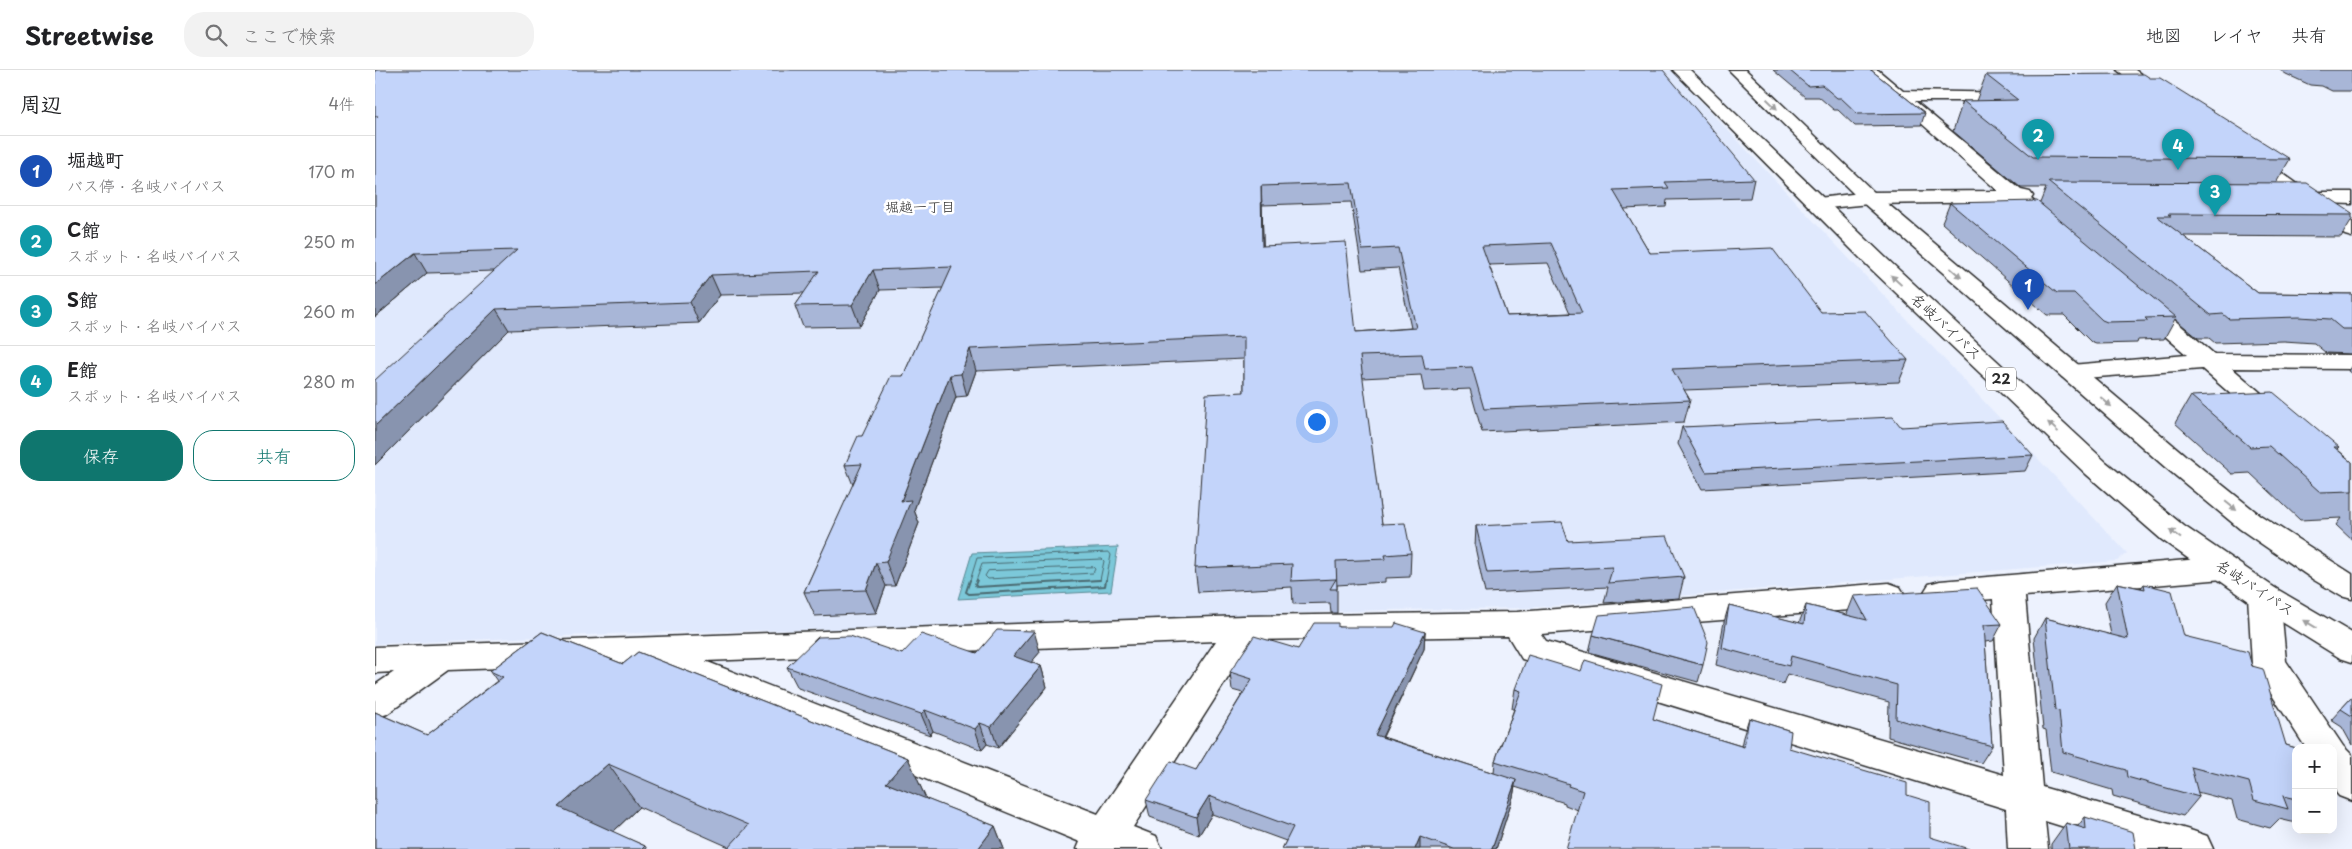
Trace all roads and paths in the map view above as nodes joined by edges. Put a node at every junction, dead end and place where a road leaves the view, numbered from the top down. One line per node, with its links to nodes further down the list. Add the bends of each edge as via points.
1 (1681, 70): 17 (main road, 名岐バイパス / 22)
2 (1737, 70): 14 (main road, one-way to 14)
3 (1869, 70): 7 (main road)
4 (2125, 70): 6 (main road)
5 (2133, 95): 6 (main road)
6 (2162, 95): 9 (main road)
7 (1900, 96): 8 (main road); 11 (main road)
8 (2026, 96)
9 (2177, 107)
10 (2233, 146): 15 (main road)
11 (2015, 196): 12 (main road); 14 (main road); 19 (main road)
12 (2045, 196)
13 (2275, 197): 15 (main road)
14 (1869, 198): 17 (main road); 23 (main road, one-way to 23)
15 (2305, 198): 16 (main road); 18 (main road)
16 (2352, 198)
17 (1817, 203): 25 (main road, 名岐バイパス / 22, one-way to 17, via 2173,533 2097,468)
18 (2352, 231)
19 (2067, 240)
20 (2127, 291): 21 (main road)
21 (2209, 361): 22 (main road); 23 (main road); 24 (main road)
22 (2352, 362)
23 (2071, 372): 27 (main road, one-way to 27, via 2250,522)
24 (2289, 431)
25 (2223, 568): 26 (main road); 28 (main road, 名岐バイパス / 22)
26 (2008, 586): 29 (main road); 39 (main road)
27 (2352, 588)
28 (2264, 596): 31 (main road, 名岐バイパス / 22, one-way to 28); 36 (main road, via 2269,664)
29 (1517, 624): 30 (main road); 39 (main road, via 1534,650)
30 (1243, 628): 32 (main road); 40 (main road)
31 (2352, 649)
32 (643, 650): 33 (main road); 40 (main road)
33 (440, 658): 34 (main road); 35 (main road)
34 (375, 660)
35 (375, 704)
36 (2323, 744)
37 (2337, 764): 38 (main road)
38 (2352, 786)
39 (2024, 798): 42 (main road); 43 (main road)
40 (1102, 842): 41 (main road)
41 (1142, 849)
42 (2027, 849)
43 (2193, 849)

